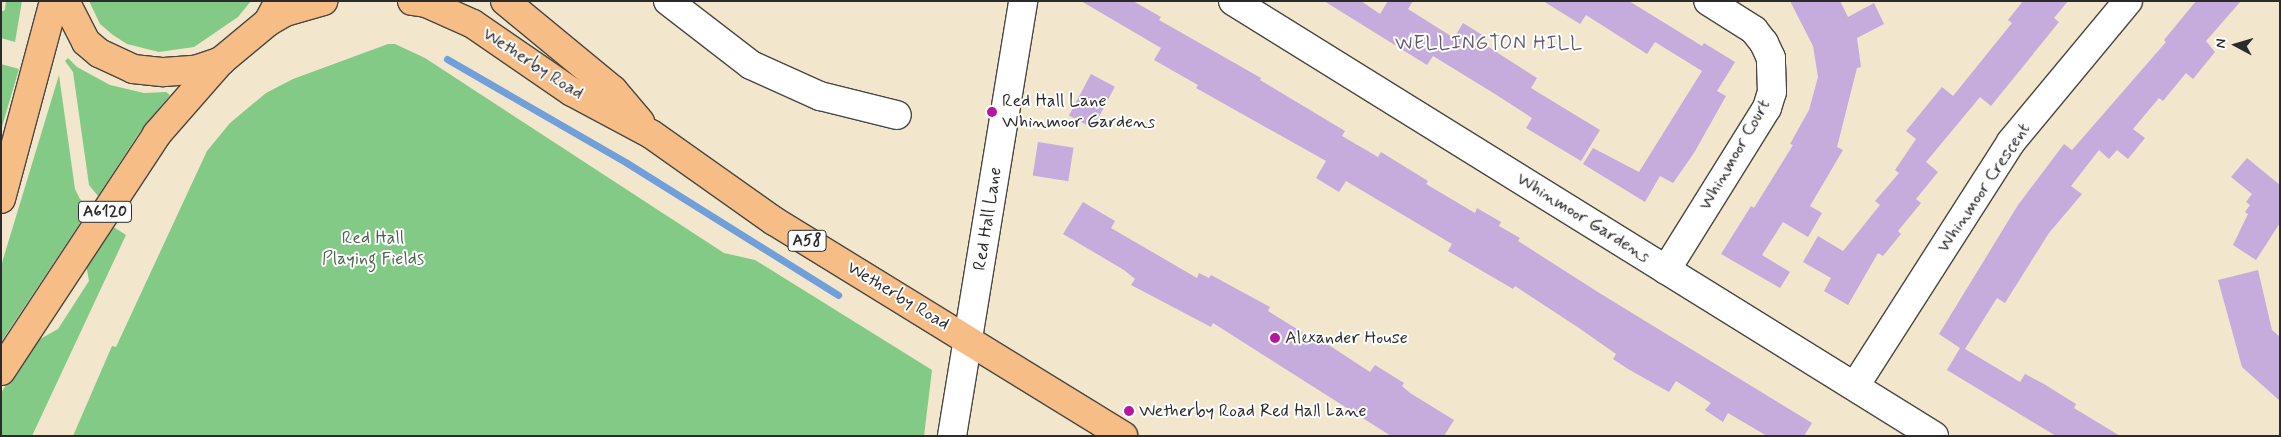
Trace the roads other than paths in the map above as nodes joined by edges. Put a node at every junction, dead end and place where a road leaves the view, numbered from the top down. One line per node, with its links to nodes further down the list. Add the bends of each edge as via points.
1 (54, 1): 15 (main road)
2 (66, 1): 12 (main road, via 86,42 99,53 133,69 195,70)
3 (323, 1): 11 (main road)
4 (412, 1): 14 (main road, Wetherby Road / A58, via 426,3 473,24 572,92)
5 (505, 1): 14 (main road, Wetherby Road / A58, via 612,90)
6 (1023, 1): 17 (street, Red Hall Lane)
7 (1708, 1): 16 (street, Whinmoor Court, via 1754,30 1764,43 1771,58 1772,92 1767,108)
8 (2128, 1): 19 (street, Whinmoor Crescent, via 2011,142)
9 (1243, 4): 16 (street, Whinmoor Gardens)
10 (680, 5): 13 (street, via 750,65 820,96)
11 (274, 12): 12 (main road)
12 (221, 61): 18 (main road, A6120, via 156,134)
13 (897, 115)
14 (651, 134): 17 (main road, Wetherby Road / A58, via 774,221)
15 (1, 199)
16 (1666, 270): 19 (street, Whinmoor Gardens)
17 (969, 340): 20 (street, Red Hall Lane); 21 (main road, Wetherby Road / A58)
18 (1, 371)
19 (1856, 386): 22 (street, Whinmoor Gardens)
20 (952, 436)
21 (1123, 436)
22 (1934, 436)

